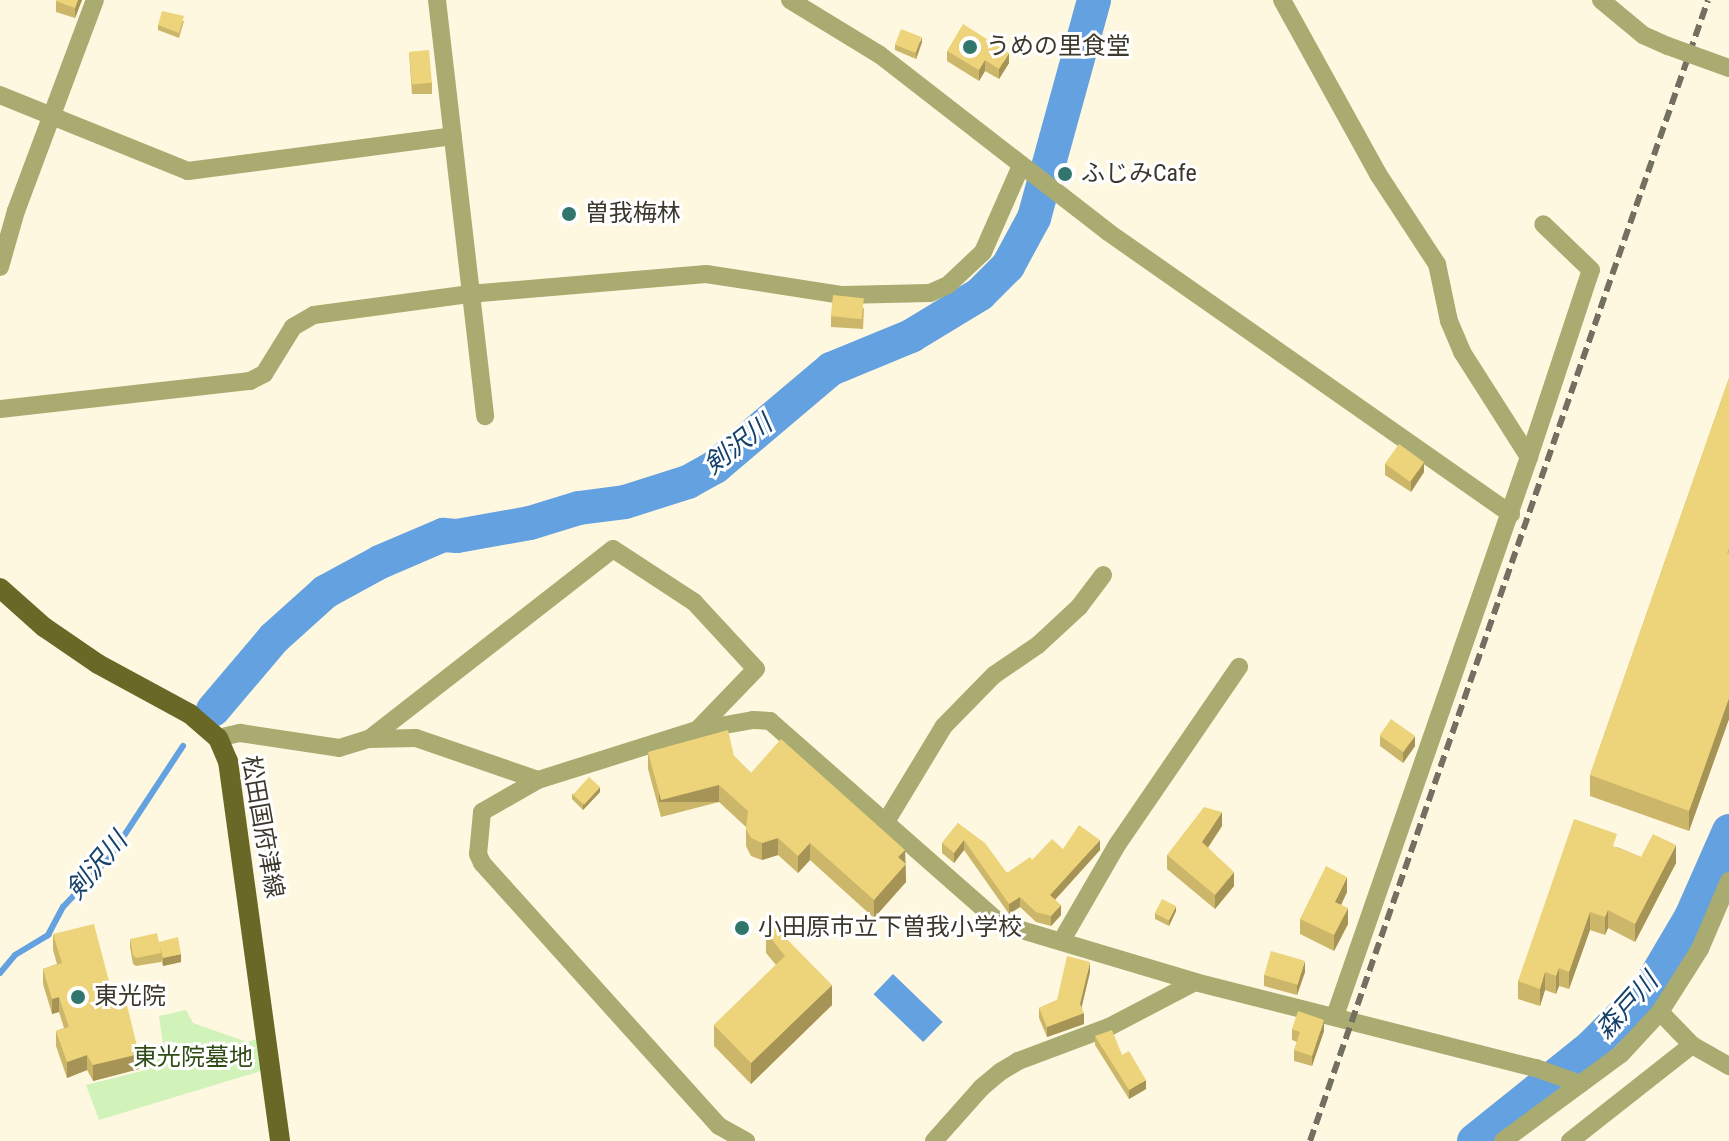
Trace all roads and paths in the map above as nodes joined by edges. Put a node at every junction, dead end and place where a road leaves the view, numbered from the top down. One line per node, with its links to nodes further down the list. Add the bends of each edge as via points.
1 (95, 0): 8 (street)
2 (437, 0): 9 (street)
3 (790, 0): 10 (street, via 880,55)
4 (1282, 0): 16 (street, via 1378,174 1437,264 1449,321 1462,352)
5 (1601, 0): 6 (street, bridge, via 1643,35)
6 (1729, 68)
7 (0, 95): 8 (street)
8 (52, 114): 9 (street, via 188,171); 12 (street)
9 (453, 136): 13 (street)
10 (1026, 169): 13 (street, via 983,252 948,285 930,293 842,295 706,274); 17 (street)
11 (1543, 224): 16 (street, via 1591,270)
12 (0, 267)
13 (469, 294): 14 (street, via 314,315 293,327 255,380); 15 (street)
14 (0, 409)
15 (485, 416)
16 (1529, 457): 17 (street)
17 (1511, 514): 30 (street)
18 (1103, 575): 25 (street, via 1079,607 1038,645 994,675 944,726)
19 (0, 588): 22 (main road, 松田国府津線, via 44,627 190,714)
20 (1239, 667): 27 (street, via 1117,845)
21 (697, 730): 23 (street, via 756,669 694,602 613,549); 24 (street); 25 (street, via 770,721)
22 (218, 738): 23 (street, via 240,733 339,748); 34 (main road, 松田国府津線, via 228,761)
23 (369, 739): 24 (street, via 416,738)
24 (538, 780): 35 (street, via 482,812 482,863 719,1126)
25 (887, 820): 27 (street, via 1001,924)
26 (1729, 881): 29 (street, via 1700,949)
27 (1062, 940): 28 (street)
28 (1195, 982): 30 (street); 36 (street, via 1109,1027 1018,1061 981,1088)
29 (1660, 1012): 31 (street); 33 (street, via 1621,1054)
30 (1335, 1016): 33 (street)
31 (1692, 1045): 32 (street); 38 (street)
32 (1729, 1066)
33 (1580, 1084): 37 (street)
34 (280, 1141)
35 (746, 1141)
36 (934, 1141)
37 (1503, 1141)
38 (1570, 1141)

